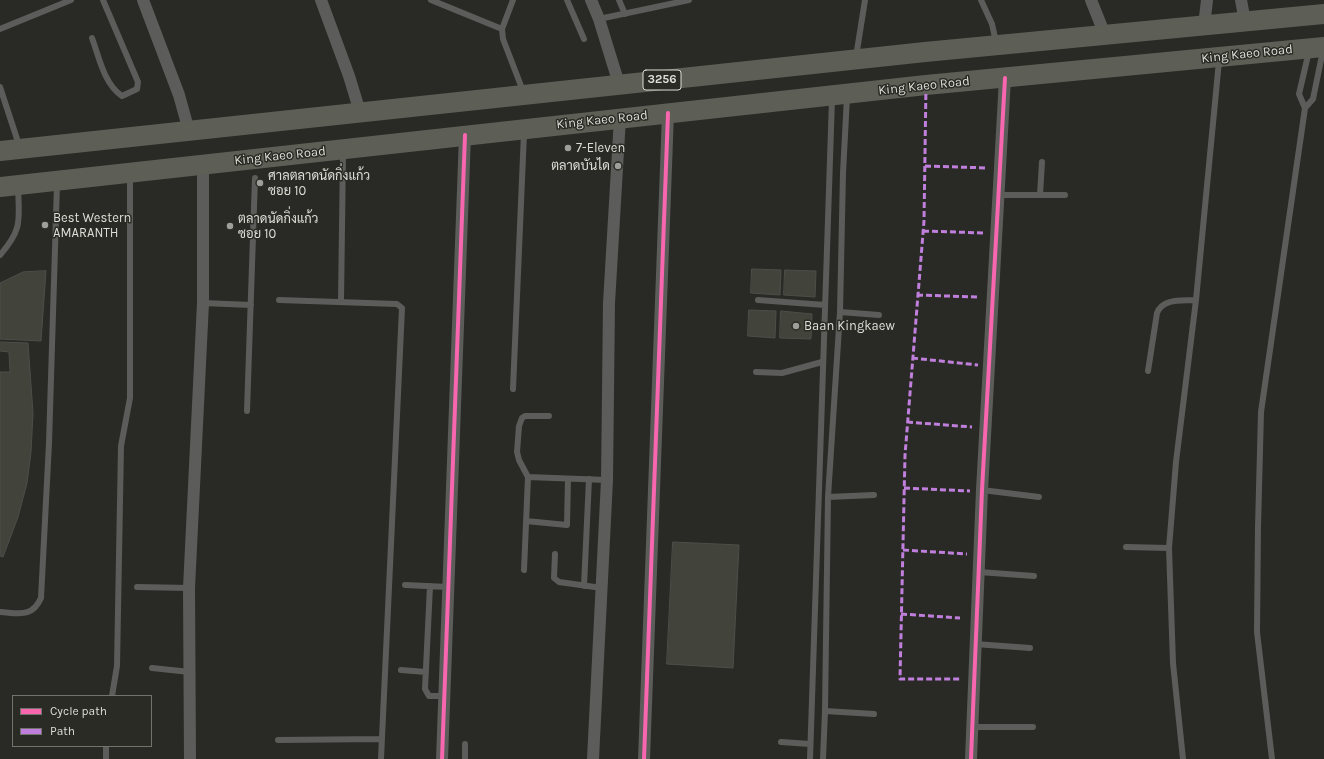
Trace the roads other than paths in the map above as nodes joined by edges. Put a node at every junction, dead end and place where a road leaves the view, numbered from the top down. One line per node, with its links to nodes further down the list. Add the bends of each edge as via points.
1 (72, 0): 22 (lane)
2 (103, 0): 24 (lane, via 138,82 137,90 122,96 115,91)
3 (143, 0): 40 (street, via 180,95)
4 (321, 0): 36 (street)
5 (513, 0): 21 (lane)
6 (567, 0): 25 (lane)
7 (591, 0): 18 (street)
8 (619, 0): 16 (lane)
9 (689, 0): 16 (lane)
10 (865, 0): 29 (lane)
11 (981, 0): 26 (lane, via 992,24)
12 (1095, 0): 23 (street)
13 (1207, 0): 20 (street)
14 (1241, 0): 19 (street)
15 (435, 1): 21 (lane)
16 (625, 14): 18 (lane)
17 (1324, 14): 19 (main road, 3256)
18 (599, 19): 31 (street)
19 (1245, 22): 20 (main road, 3256)
20 (1204, 26): 23 (main road, 3256)
21 (502, 29): 33 (lane, via 503,39)
22 (0, 30)
23 (1104, 35): 26 (main road, 3256)
24 (92, 38)
25 (584, 40)
26 (996, 45): 29 (main road, 3256)
27 (1317, 48): 28 (main road, King Kaeo Road); 35 (lane, via 1313,99); 35 (lane, via 1299,94)
28 (1219, 57): 30 (main road, King Kaeo Road); 57 (lane)
29 (856, 59): 31 (main road, 3256)
30 (1005, 78): 34 (main road, King Kaeo Road); 51 (street)
31 (619, 84): 33 (main road, 3256)
32 (0, 87): 42 (lane)
33 (524, 95): 36 (main road, 3256)
34 (840, 95): 37 (main road, King Kaeo Road); 61 (lane); 62 (lane, via 843,173)
35 (1305, 108): 122 (lane, via 1261,412 1257,632)
36 (360, 112): 40 (main road, 3256)
37 (668, 113): 38 (main road, King Kaeo Road); 117 (street)
38 (620, 118): 39 (main road, King Kaeo Road); 73 (street, via 609,303)
39 (524, 129): 41 (main road, King Kaeo Road); 67 (lane)
40 (188, 131): 42 (main road, 3256)
41 (465, 135): 43 (main road, King Kaeo Road); 89 (street)
42 (20, 149): 44 (main road, 3256)
43 (343, 149): 46 (main road, King Kaeo Road); 58 (lane)
44 (0, 151)
45 (1042, 162): 52 (lane)
46 (203, 164): 47 (main road, King Kaeo Road); 59 (street)
47 (130, 173): 49 (main road, King Kaeo Road); 99 (lane, via 130,398 122,446 117,666)
48 (255, 178): 60 (lane)
49 (57, 181): 50 (main road, King Kaeo Road); 92 (lane, via 49,443 41,598 37,606 27,613)
50 (9, 186): 54 (lane, via 19,224 17,233)
51 (997, 195): 52 (lane); 74 (street)
52 (1040, 195): 53 (lane)
53 (1064, 195)
54 (0, 256)
55 (279, 300): 58 (lane)
56 (758, 300): 61 (lane)
57 (1196, 300): 65 (lane, via 1166,302 1160,305); 80 (lane, via 1176,462)
58 (341, 301): 105 (lane, via 397,304 400,305 402,312)
59 (203, 303): 60 (lane); 90 (street)
60 (251, 305): 68 (lane)
61 (825, 305): 64 (lane)
62 (840, 312): 63 (lane); 76 (lane)
63 (879, 315)
64 (822, 362): 66 (lane, via 782,374); 109 (lane)
65 (1148, 371)
66 (756, 372)
67 (513, 389)
68 (247, 411)
69 (549, 416): 70 (lane, via 525,416 518,426 517,452)
70 (528, 477): 71 (lane); 78 (lane)
71 (568, 478): 72 (lane); 78 (lane, via 567,525)
72 (589, 479): 73 (lane); 87 (lane)
73 (607, 480): 91 (street)
74 (982, 490): 77 (lane); 83 (street)
75 (874, 494): 76 (lane)
76 (828, 497): 101 (lane)
77 (1039, 497)
78 (526, 521): 82 (lane)
79 (1126, 547): 80 (lane)
80 (1169, 548): 121 (lane, via 1173,663)
81 (555, 554): 87 (lane, via 554,578 559,582)
82 (524, 570)
83 (978, 572): 84 (lane); 93 (street)
84 (1034, 576)
85 (405, 585): 86 (lane)
86 (430, 586): 89 (lane); 98 (lane)
87 (584, 586): 91 (lane)
88 (137, 587): 90 (lane)
89 (448, 587): 100 (street)
90 (189, 588): 97 (street)
91 (602, 588): 116 (street)
92 (0, 612)
93 (976, 644): 94 (lane); 103 (street)
94 (1030, 648)
95 (152, 668): 97 (lane)
96 (401, 670): 98 (lane)
97 (191, 672): 112 (street)
98 (426, 672): 100 (lane, via 425,689 429,696)
99 (112, 695)
100 (444, 696): 114 (street)
101 (826, 711): 102 (lane); 119 (lane)
102 (874, 714)
103 (972, 727): 104 (lane); 120 (street)
104 (1033, 727)
105 (382, 739): 106 (lane); 113 (lane)
106 (278, 740)
107 (781, 742): 109 (lane)
108 (465, 744): 115 (lane)
109 (810, 744): 118 (lane)
110 (106, 747): 111 (lane)
111 (106, 759)
112 (190, 759)
113 (381, 759)
114 (442, 759)
115 (465, 759)
116 (593, 759)
117 (644, 759)
118 (810, 759)
119 (822, 759)
120 (971, 759)
121 (1183, 759)
122 (1272, 759)

